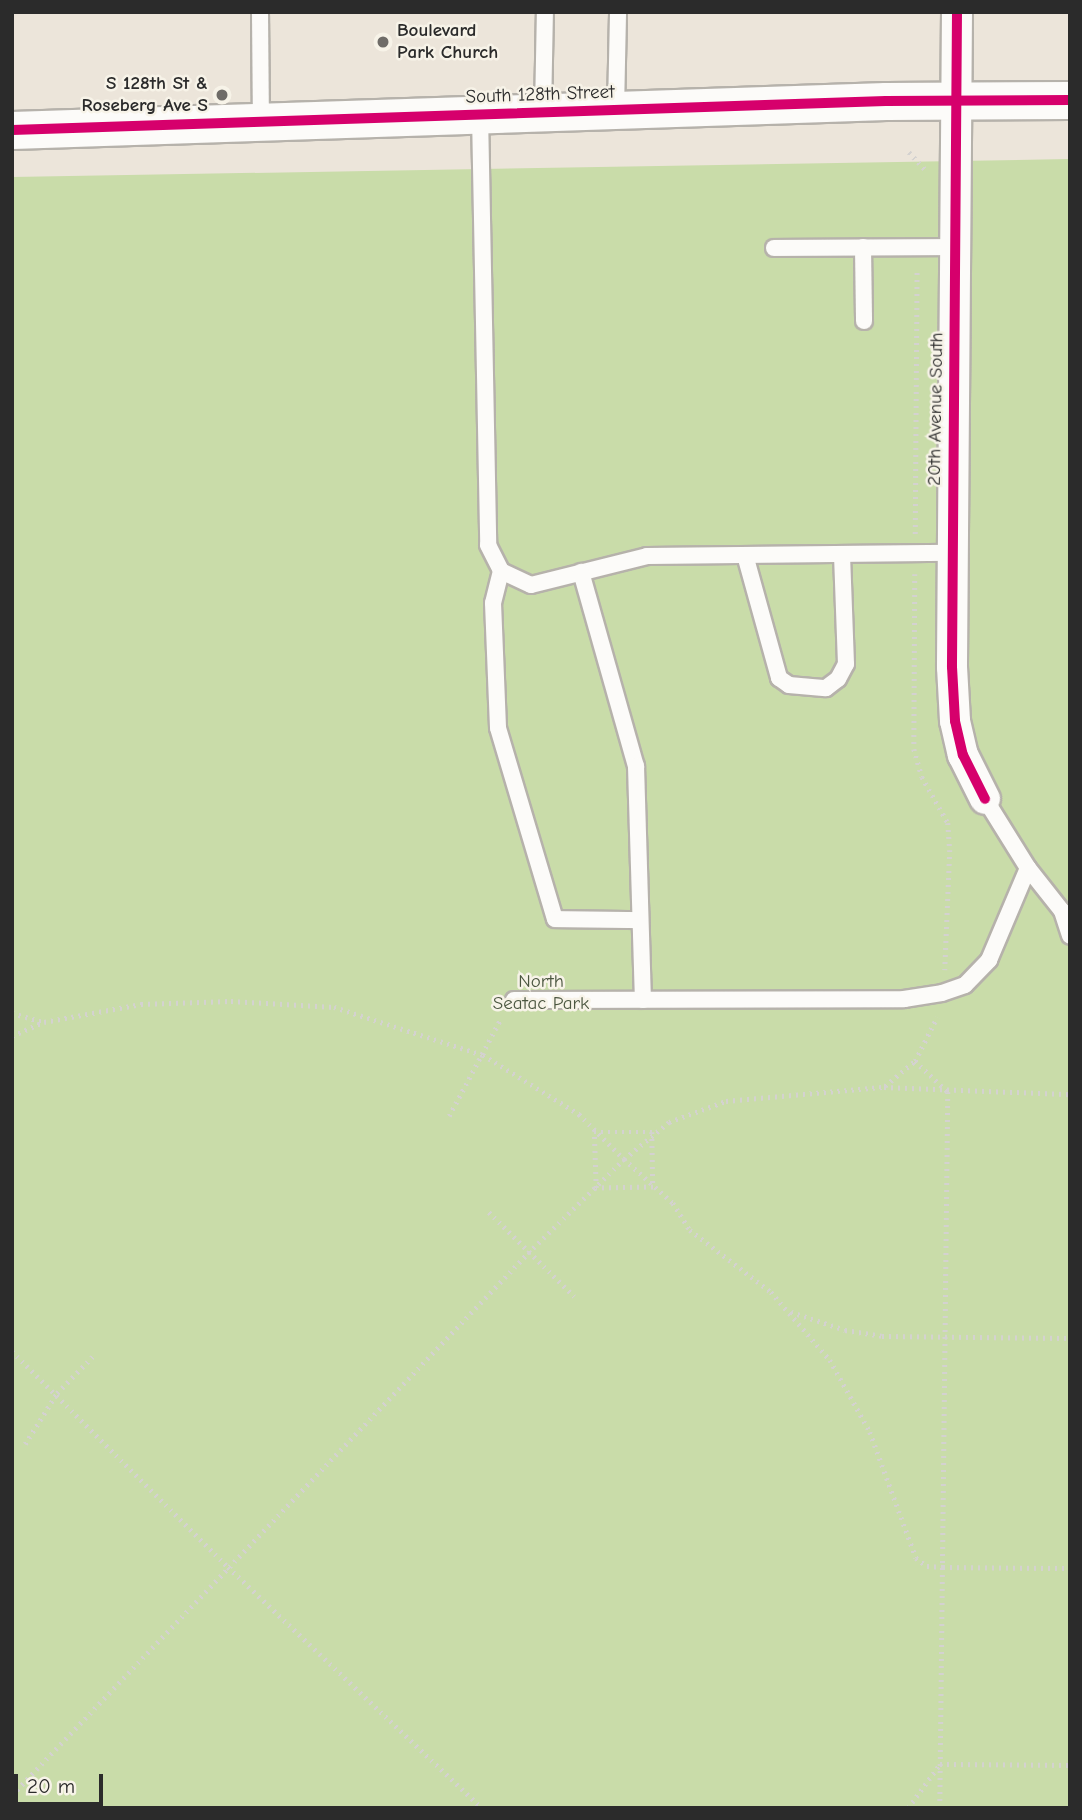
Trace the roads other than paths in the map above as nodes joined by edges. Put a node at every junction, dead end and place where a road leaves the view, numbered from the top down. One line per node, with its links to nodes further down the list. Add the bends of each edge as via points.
1 (260, 12): 10 (lane)
2 (545, 12): 8 (lane)
3 (618, 12): 7 (lane)
4 (957, 12): 5 (street, 20th Avenue South)
5 (957, 100): 6 (street, South 128th Street); 7 (street, South 128th Street); 13 (street, 20th Avenue South)
6 (1070, 100)
7 (616, 110): 8 (street, South 128th Street)
8 (543, 112): 9 (street, South 128th Street)
9 (480, 114): 10 (street, South 128th Street); 19 (lane, via 488,545)
10 (261, 121): 11 (street, South 128th Street)
11 (12, 130)
12 (863, 247): 13 (lane); 14 (lane); 15 (lane)
13 (955, 247): 16 (street, 20th Avenue South)
14 (774, 248)
15 (863, 321)
16 (952, 553): 18 (lane); 21 (street, 20th Avenue South, via 955,721 963,755)
17 (745, 555): 18 (lane); 18 (lane, via 779,678 789,685 826,688 846,664); 20 (lane, via 647,556)
18 (842, 555)
19 (501, 571): 20 (lane, via 531,585); 23 (lane, via 493,603 498,728 555,919)
20 (581, 572): 23 (lane, via 636,766)
21 (985, 799): 22 (lane)
22 (1027, 867): 24 (lane, via 1062,911); 26 (lane, via 989,960 965,985 942,993 904,999)
23 (640, 920): 26 (lane)
24 (1070, 936)
25 (514, 1000): 26 (lane)
26 (643, 1000)

